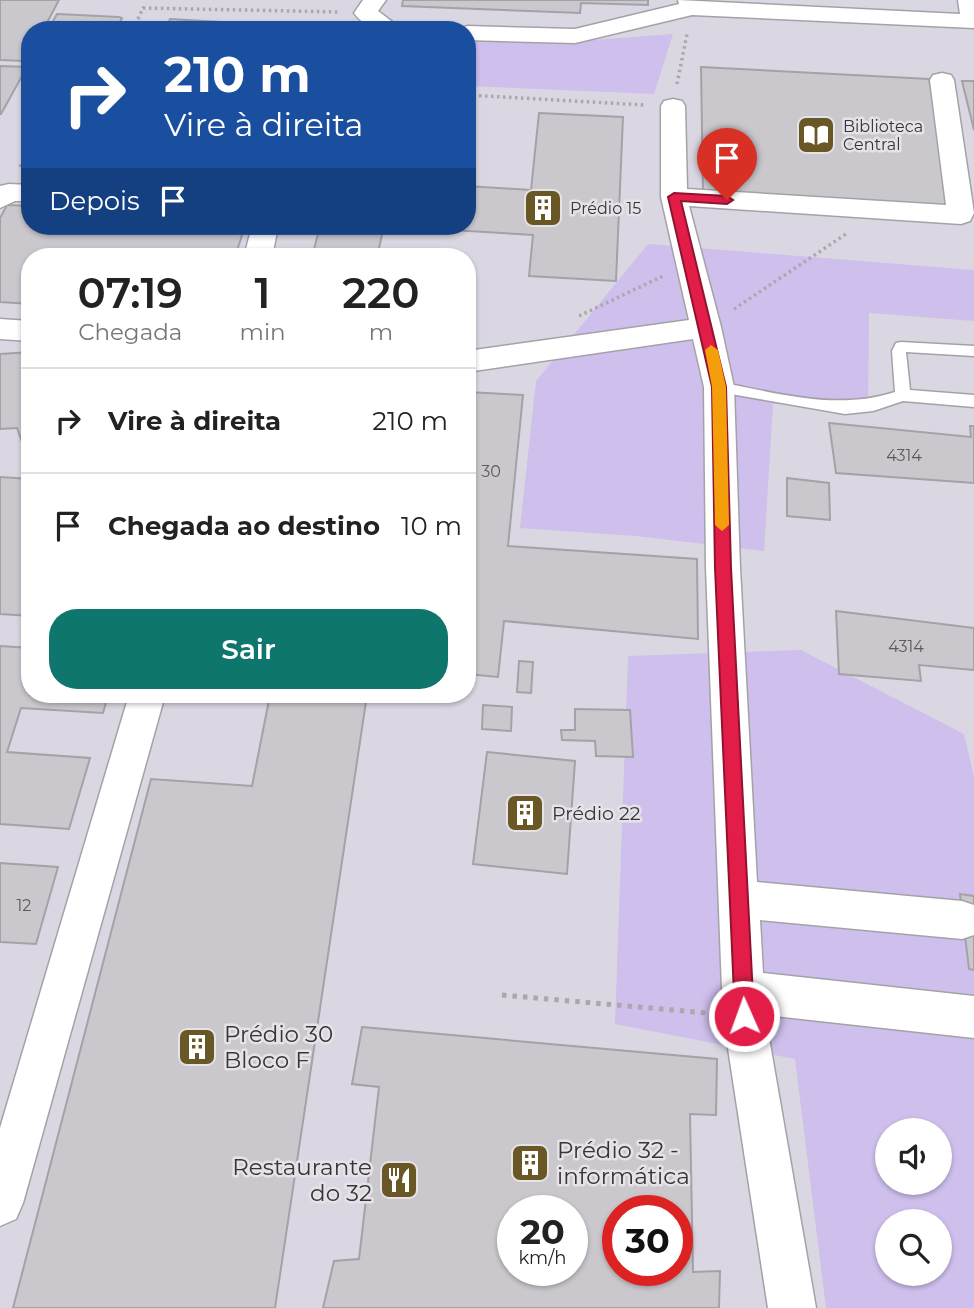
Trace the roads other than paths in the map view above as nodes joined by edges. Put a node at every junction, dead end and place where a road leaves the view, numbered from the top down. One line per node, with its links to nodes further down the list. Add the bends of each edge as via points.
1 (691, 4): 3 (street); 5 (street, via 575,36)
2 (370, 6): 4 (street)
3 (972, 15)
4 (384, 21)
5 (476, 33)
6 (942, 80): 9 (street, via 961,215)
7 (673, 106): 9 (street)
8 (21, 192): 10 (street, via 9,191)
9 (674, 197): 11 (street)
10 (0, 200)
11 (707, 327): 15 (street); 16 (street)
12 (0, 329): 13 (street)
13 (21, 330)
14 (974, 351): 17 (lane, via 901,347)
15 (476, 361)
16 (719, 387): 17 (lane, via 845,408); 20 (street)
17 (903, 395): 18 (lane)
18 (974, 401)
19 (145, 703): 24 (street)
20 (739, 899): 21 (street); 22 (street)
21 (962, 920)
22 (744, 1004): 23 (street); 25 (street)
23 (974, 1017)
24 (0, 1203)
25 (792, 1308)

